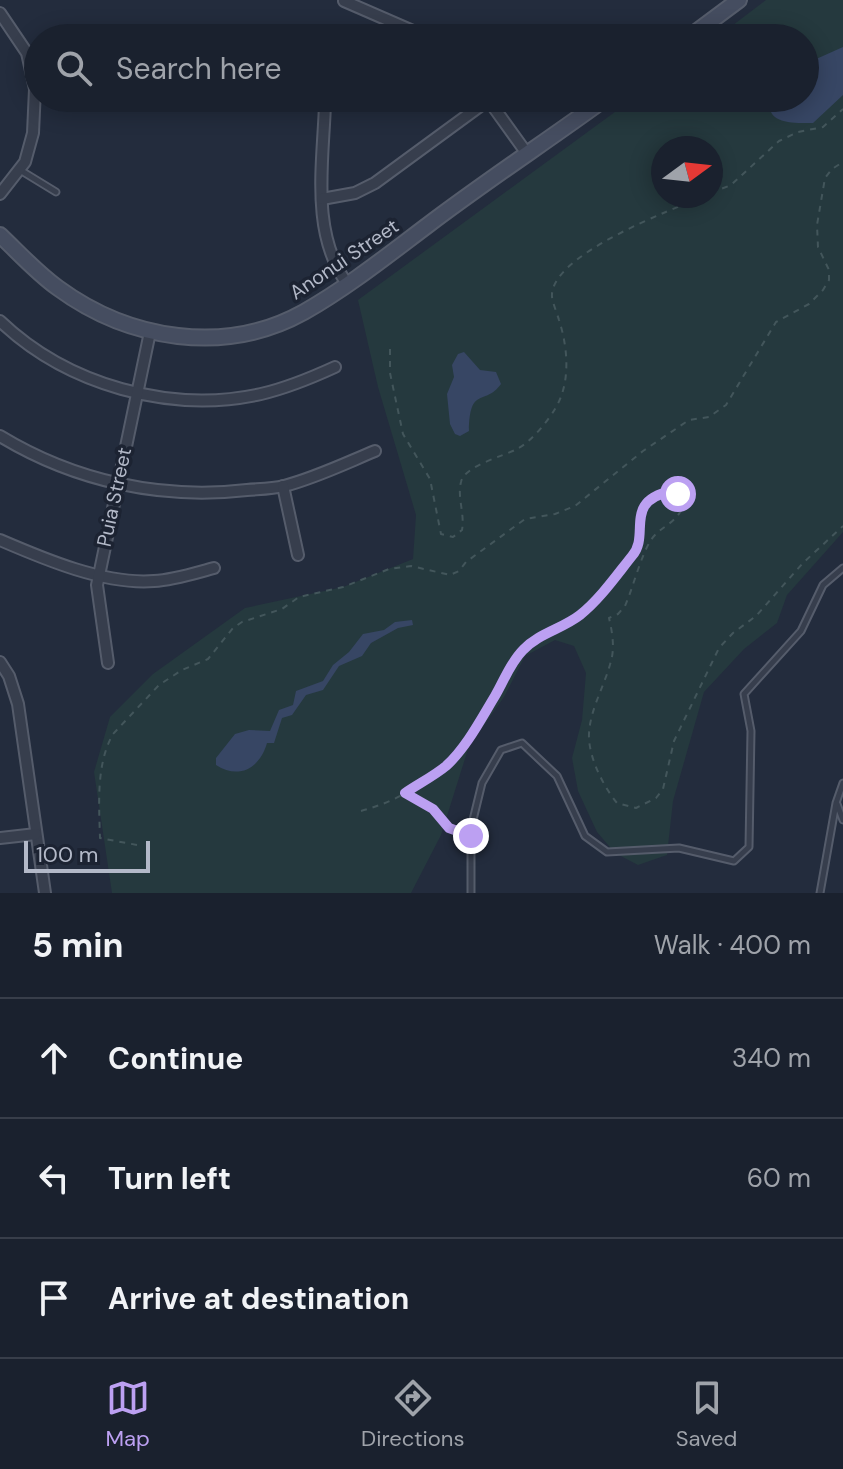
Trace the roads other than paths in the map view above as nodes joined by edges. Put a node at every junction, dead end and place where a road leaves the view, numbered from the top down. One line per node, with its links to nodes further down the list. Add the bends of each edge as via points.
1 (739, 0): 5 (street)
2 (344, 1): 4 (street)
3 (0, 13): 6 (street)
4 (397, 24)
5 (707, 24)
6 (24, 49)
7 (34, 112): 13 (street)
8 (325, 112): 16 (street)
9 (471, 112): 16 (street, via 375,183)
10 (498, 112): 12 (street)
11 (587, 112): 12 (street, Anonui Street)
12 (528, 155): 18 (street, Anonui Street)
13 (20, 170): 14 (lane); 15 (street)
14 (56, 192)
15 (0, 194)
16 (322, 199): 18 (street, via 327,243)
17 (0, 235): 20 (street, Anonui Street, via 56,287 117,322)
18 (348, 285): 20 (street, Anonui Street, via 302,313 243,334 196,337)
19 (0, 321): 22 (street, via 67,367)
20 (150, 332): 22 (street, Puia Street)
21 (335, 367): 22 (street, via 298,384 218,400)
22 (137, 393): 25 (street, Puia Street)
23 (0, 436): 25 (street, via 70,471)
24 (375, 451): 26 (street)
25 (117, 484): 26 (street, via 172,492); 31 (street, Puia Street)
26 (283, 486): 28 (street)
27 (0, 540): 31 (street)
28 (298, 555)
29 (214, 568): 31 (street, via 153,582)
30 (843, 568): 40 (lane, via 823,585 801,631 744,694 751,731 749,847 734,861 679,848 607,852 585,836 557,776 522,743 501,750 482,783 471,836)
31 (98, 574): 33 (street, Puia Street)
32 (0, 662): 37 (street, via 18,704)
33 (108, 663)
34 (843, 783): 35 (lane)
35 (836, 803): 36 (lane); 41 (lane)
36 (843, 820)
37 (36, 834): 38 (street); 39 (street)
38 (0, 838)
39 (45, 893)
40 (471, 893)
41 (820, 893)

